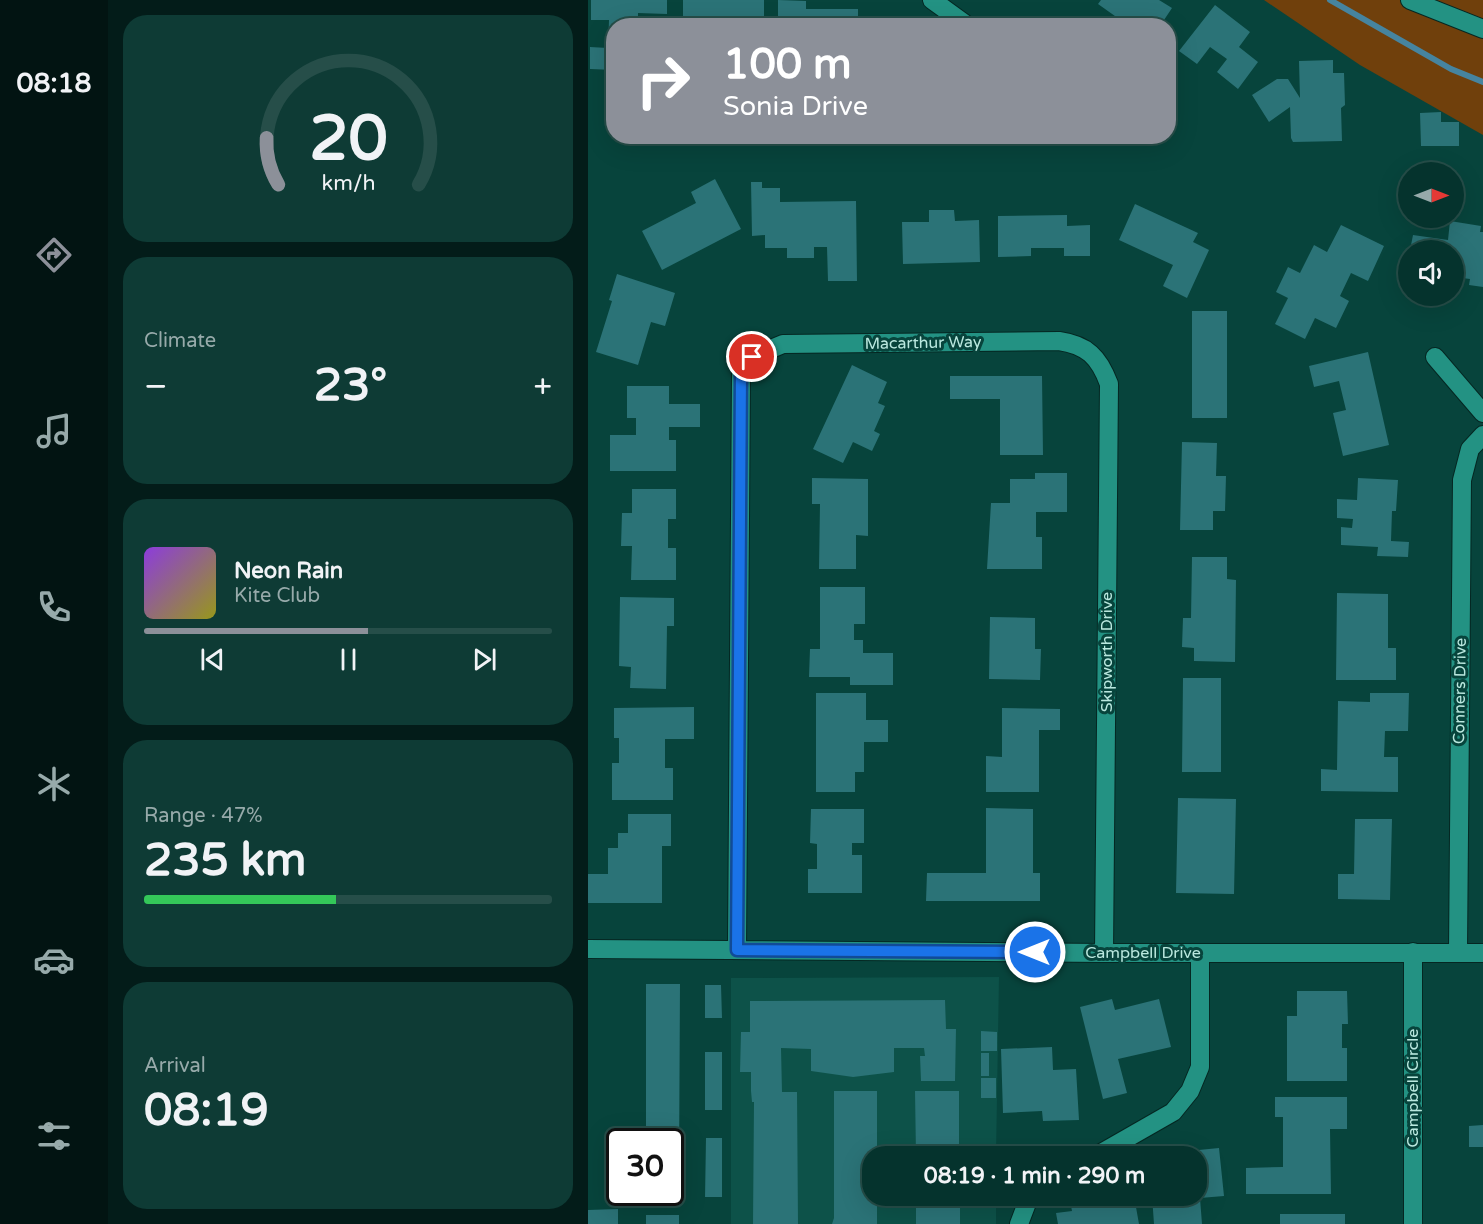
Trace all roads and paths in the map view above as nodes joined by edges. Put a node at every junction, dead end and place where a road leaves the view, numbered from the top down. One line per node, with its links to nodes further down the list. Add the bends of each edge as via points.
1 (932, 0): 3 (street)
2 (1410, 0): 4 (street)
3 (957, 18)
4 (1483, 29)
5 (1093, 355): 10 (street, Macarthur Way, via 1077,344 1047,341 783,344 752,357 741,374); 13 (street, Skipworth Drive, via 1109,384)
6 (1435, 357): 7 (street)
7 (1483, 413)
8 (1483, 435): 12 (street, Conners Drive, via 1470,449 1462,480)
9 (588, 949): 10 (street, Campbell Drive)
10 (737, 950): 13 (street, Campbell Drive)
11 (1413, 952): 12 (street, Campbell Drive); 14 (street, Campbell Drive); 19 (street, Campbell Circle)
12 (1458, 952): 15 (street, Campbell Drive)
13 (1104, 953): 14 (street, Campbell Drive)
14 (1200, 953): 16 (street, via 1200,1067 1190,1091 1173,1112)
15 (1483, 953)
16 (1114, 1146)
17 (1026, 1206): 18 (street)
18 (1019, 1224)
19 (1413, 1224)

